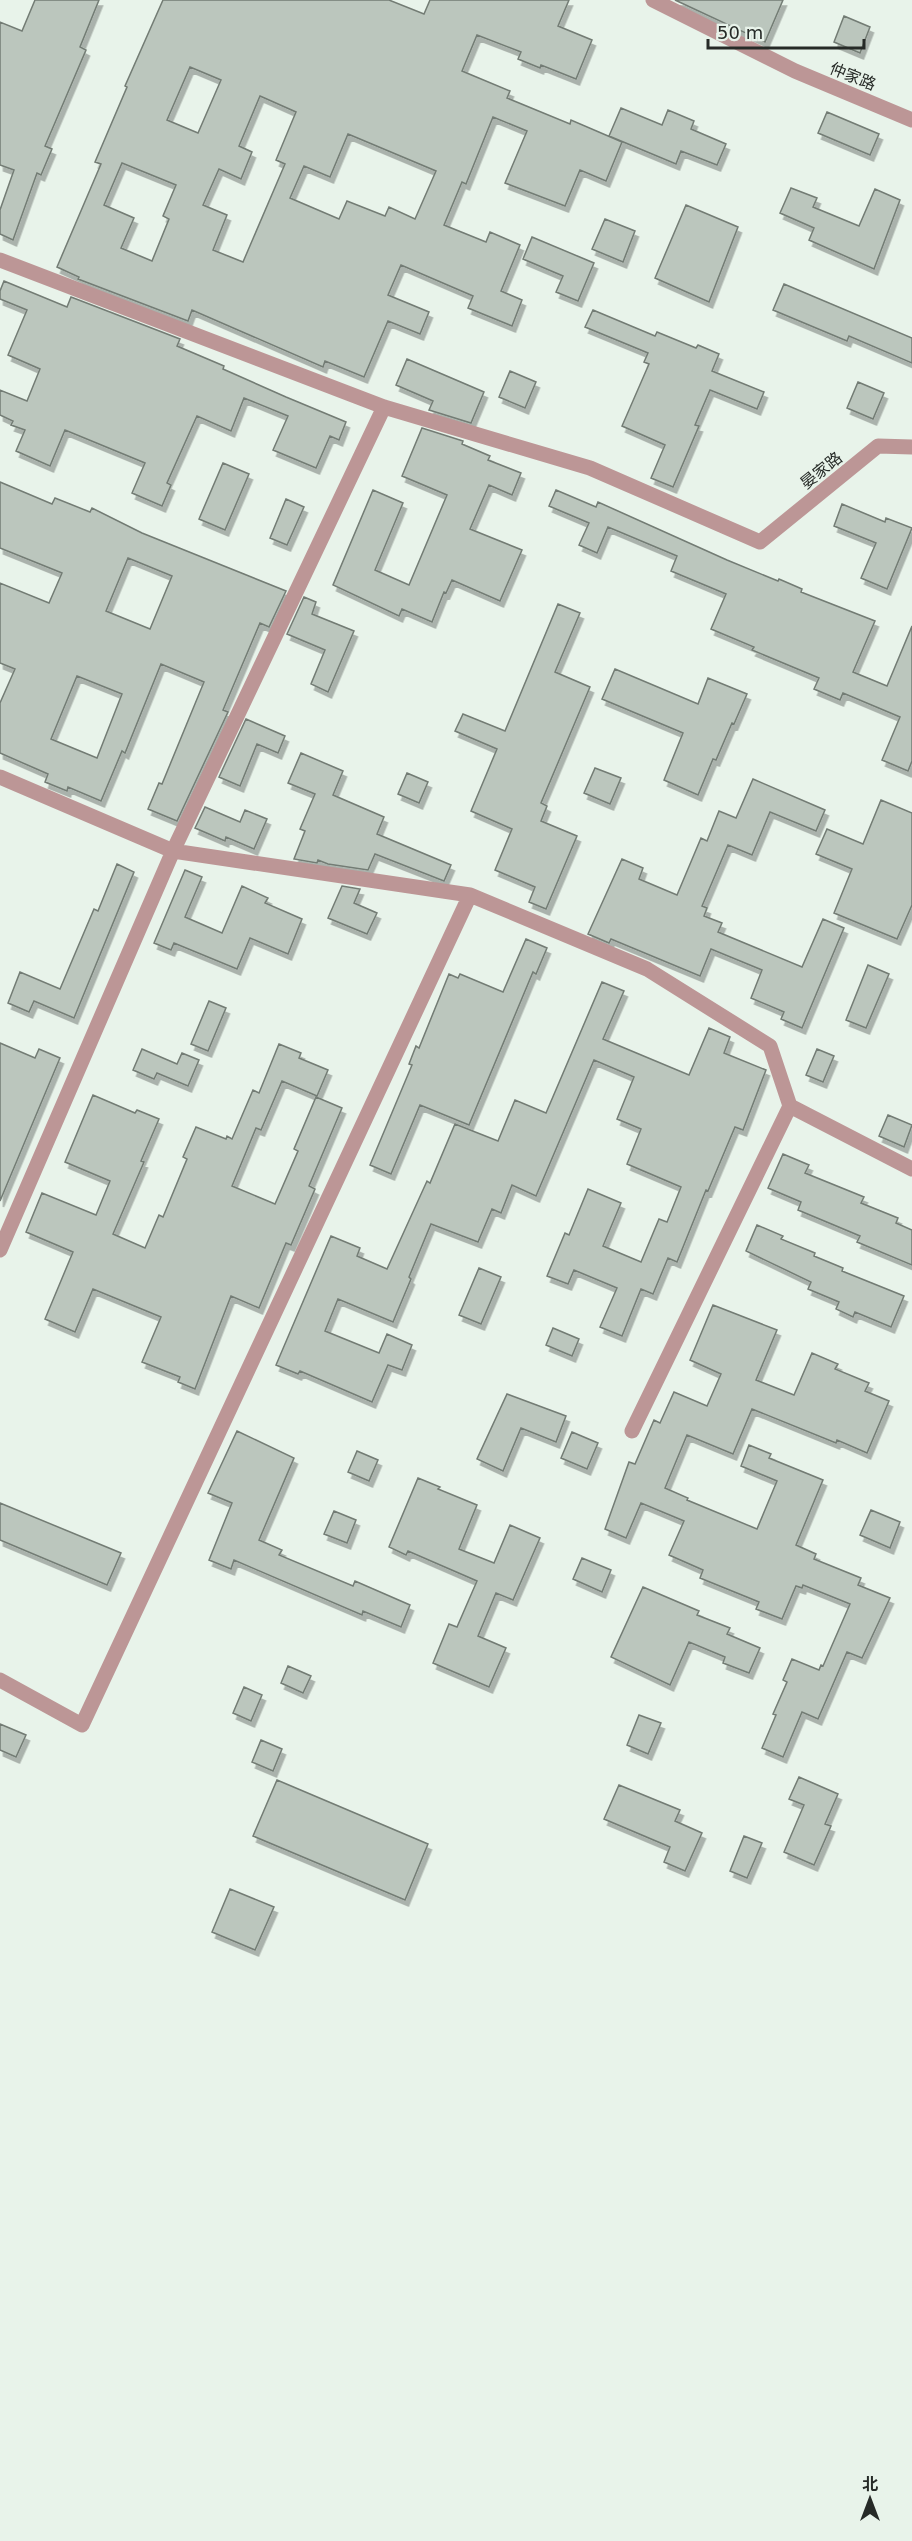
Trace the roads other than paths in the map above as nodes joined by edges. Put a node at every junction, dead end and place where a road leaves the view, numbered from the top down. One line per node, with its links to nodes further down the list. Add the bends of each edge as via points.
1 (653, 0): 2 (street, 仲家路, via 795,71)
2 (912, 120)
3 (0, 260): 4 (street)
4 (384, 407): 5 (street, 晏家路, via 590,468 760,542 878,446); 7 (street)
5 (912, 447)
6 (0, 777): 7 (street)
7 (172, 851): 8 (street); 11 (street)
8 (470, 895): 9 (street, via 647,969 770,1046); 13 (street, via 82,1725)
9 (790, 1106): 10 (street); 12 (street)
10 (912, 1169)
11 (2, 1241)
12 (632, 1431)
13 (0, 1680)

